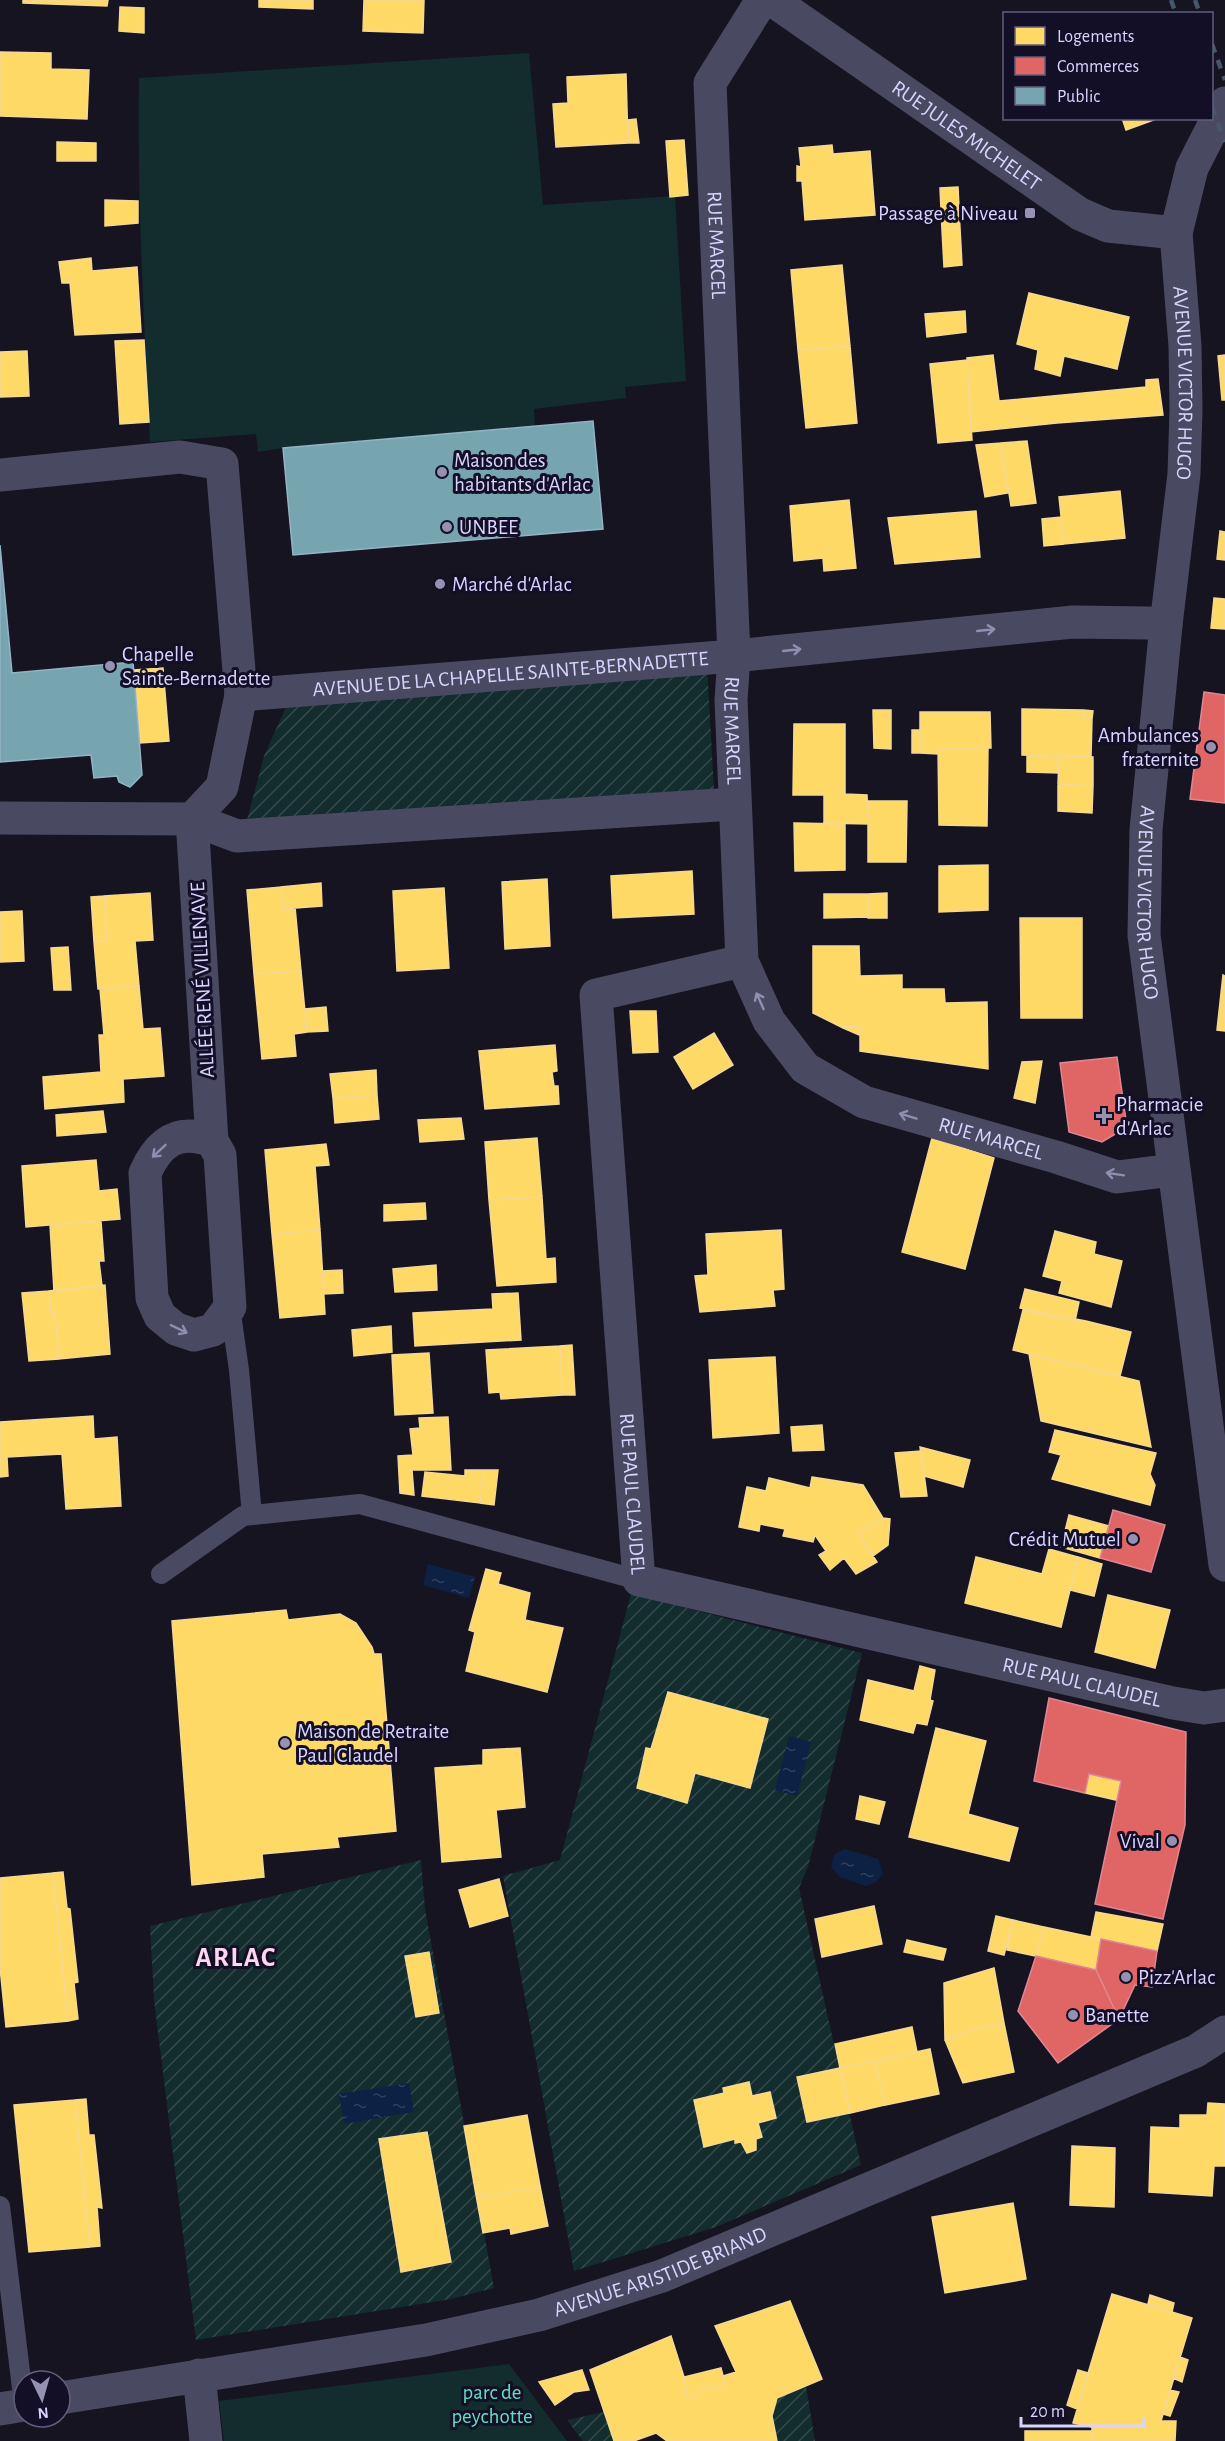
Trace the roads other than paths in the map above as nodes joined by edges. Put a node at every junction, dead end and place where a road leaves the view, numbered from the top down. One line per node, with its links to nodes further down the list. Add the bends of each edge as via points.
1 (762, 0): 7 (street, RUE MARCEL, via 710,83)
2 (772, 0): 4 (street, RUE JULES MICHELET, via 1080,214 1108,226)
3 (1225, 103): 4 (street, AVENUE VICTOR HUGO, via 1192,168)
4 (1176, 233): 6 (street, AVENUE VICTOR HUGO, via 1186,410 1184,474)
5 (0, 475): 8 (street, via 180,457 222,464)
6 (1166, 625): 7 (street, AVENUE DE LA CHAPELLE SAINTE-BERNADETTE, one-way to 6, via 1073,622); 14 (street, AVENUE VICTOR HUGO, via 1146,830 1144,935)
7 (734, 656): 8 (street, AVENUE DE LA CHAPELLE SAINTE-BERNADETTE); 9 (street, RUE MARCEL)
8 (242, 695): 11 (street, via 222,788)
9 (734, 804): 11 (street, via 237,836); 12 (street, RUE MARCEL)
10 (0, 818): 11 (street)
11 (192, 819): 13 (street, ALLÉE RENÉ VILLENAVE)
12 (742, 961): 14 (street, RUE MARCEL, one-way to 12, via 1117,1177 864,1102 805,1068 769,1021); 19 (street, RUE PAUL CLAUDEL, via 596,994)
13 (212, 1142): 15 (street, ALLÉE RENÉ VILLENAVE, via 220,1155); 15 (street, one-way to 15, via 182,1135 152,1157 145,1173 152,1298 160,1316 176,1329 194,1335 213,1330)
14 (1173, 1170): 17 (street, AVENUE VICTOR HUGO)
15 (230, 1308): 16 (lane)
16 (252, 1515): 18 (lane, via 243,1516); 19 (lane, via 360,1504)
17 (1225, 1565)
18 (161, 1574)
19 (639, 1580): 20 (street, RUE PAUL CLAUDEL, via 1173,1703 1204,1708)
20 (1225, 1705)
21 (1225, 2032): 24 (street, AVENUE ARISTIDE BRIAND, via 1196,2051 662,2276 539,2315 426,2340)
22 (0, 2206): 23 (lane)
23 (20, 2369)
24 (199, 2375): 25 (street, AVENUE ARISTIDE BRIAND); 26 (street)
25 (72, 2396)
26 (206, 2441)

